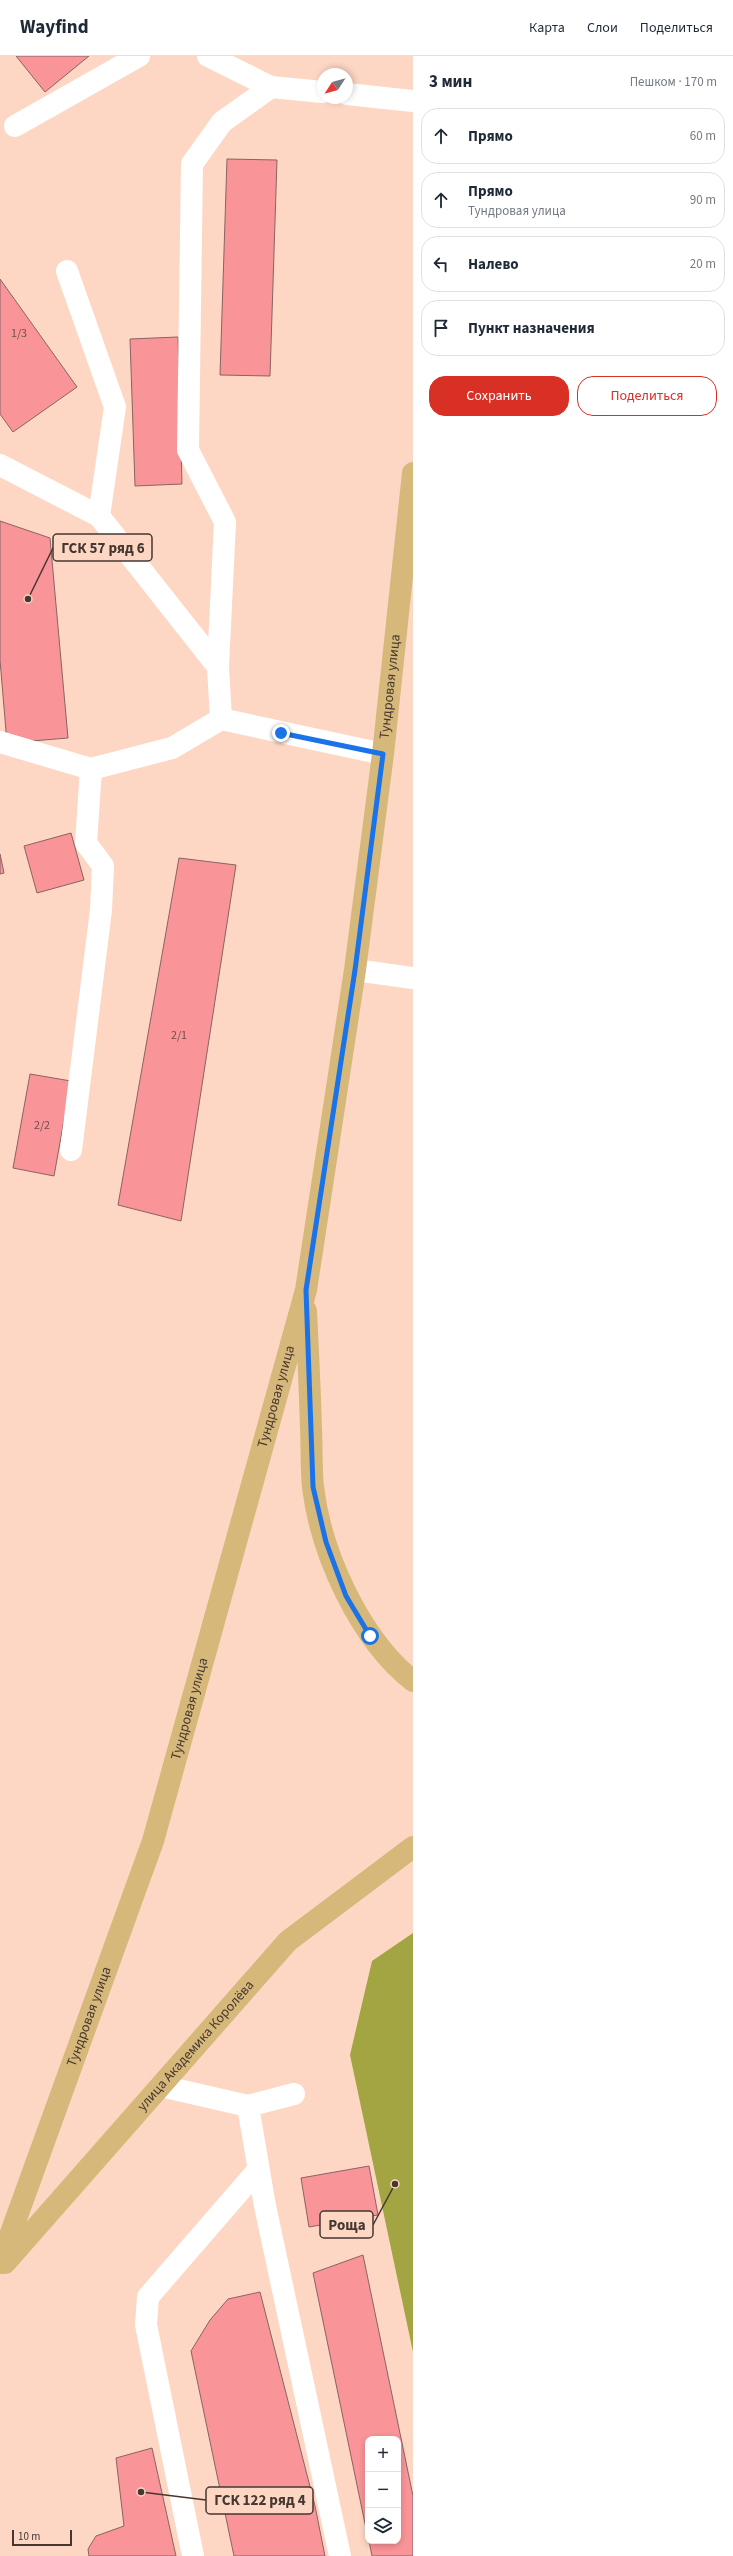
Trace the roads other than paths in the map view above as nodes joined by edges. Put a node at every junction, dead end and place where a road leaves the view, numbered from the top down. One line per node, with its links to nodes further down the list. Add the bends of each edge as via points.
1 (139, 56): 7 (lane)
2 (208, 56): 3 (lane)
3 (271, 87): 4 (lane); 12 (lane, via 222,122 192,164 188,450 225,522)
4 (317, 91)
5 (353, 95): 6 (lane)
6 (413, 101)
7 (15, 126)
8 (67, 271): 11 (lane, via 115,407)
9 (0, 465): 11 (lane)
10 (413, 473): 15 (main road, Тундровая улица)
11 (99, 516): 12 (lane)
12 (218, 667): 13 (lane)
13 (221, 719): 15 (lane); 16 (lane, via 172,748)
14 (0, 742): 16 (lane)
15 (383, 754): 17 (main road, Тундровая улица)
16 (91, 769): 19 (lane, via 86,843 103,866 101,910)
17 (355, 970): 18 (lane); 20 (main road, Тундровая улица)
18 (413, 978)
19 (71, 1150)
20 (306, 1290): 21 (main road, via 313,1487 326,1542 346,1596 370,1636 395,1667); 27 (main road, Тундровая улица, via 153,1841)
21 (413, 1681)
22 (413, 1847): 23 (main road, улица Академика Королёва, via 288,1941)
23 (161, 2086): 25 (lane); 28 (main road, улица Академика Королёва)
24 (294, 2094): 25 (lane)
25 (248, 2106): 26 (lane)
26 (258, 2170): 29 (lane, via 148,2297 146,2325); 30 (lane, via 309,2420)
27 (0, 2263)
28 (0, 2269)
29 (193, 2556)
30 (340, 2556)

